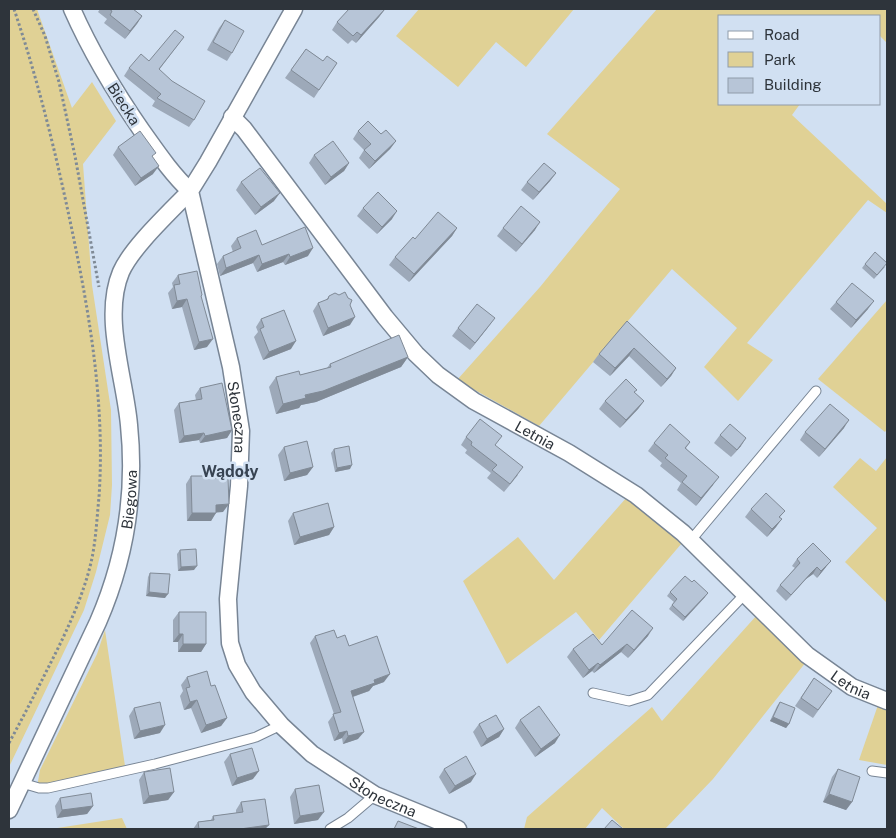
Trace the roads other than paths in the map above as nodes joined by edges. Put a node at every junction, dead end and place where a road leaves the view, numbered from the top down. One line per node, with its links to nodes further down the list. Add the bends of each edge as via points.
1 (72, 9): 4 (street, Biecka, via 87,43 125,107 168,168)
2 (294, 9): 3 (street)
3 (232, 117): 4 (street); 6 (street, Letnia, via 385,317 438,375 474,401 636,495)
4 (190, 191): 10 (street, Słoneczna, via 231,368 241,431 228,599 230,643 253,692); 13 (street, Biegowa, via 130,258 116,287 114,320 131,447 124,543 98,622)
5 (816, 390): 6 (lane)
6 (690, 540): 7 (street, Letnia)
7 (745, 594): 8 (lane, via 648,694 629,701); 9 (street, Letnia, via 807,655 852,686)
8 (594, 692)
9 (887, 701)
10 (281, 725): 13 (lane, via 256,737 48,788); 14 (street, Słoneczna, via 312,754)
11 (872, 771): 12 (lane)
12 (887, 773)
13 (22, 783): 15 (street, Biegowa)
14 (375, 795): 16 (lane); 17 (street, Słoneczna)
15 (9, 810)
16 (330, 829)
17 (458, 829)

